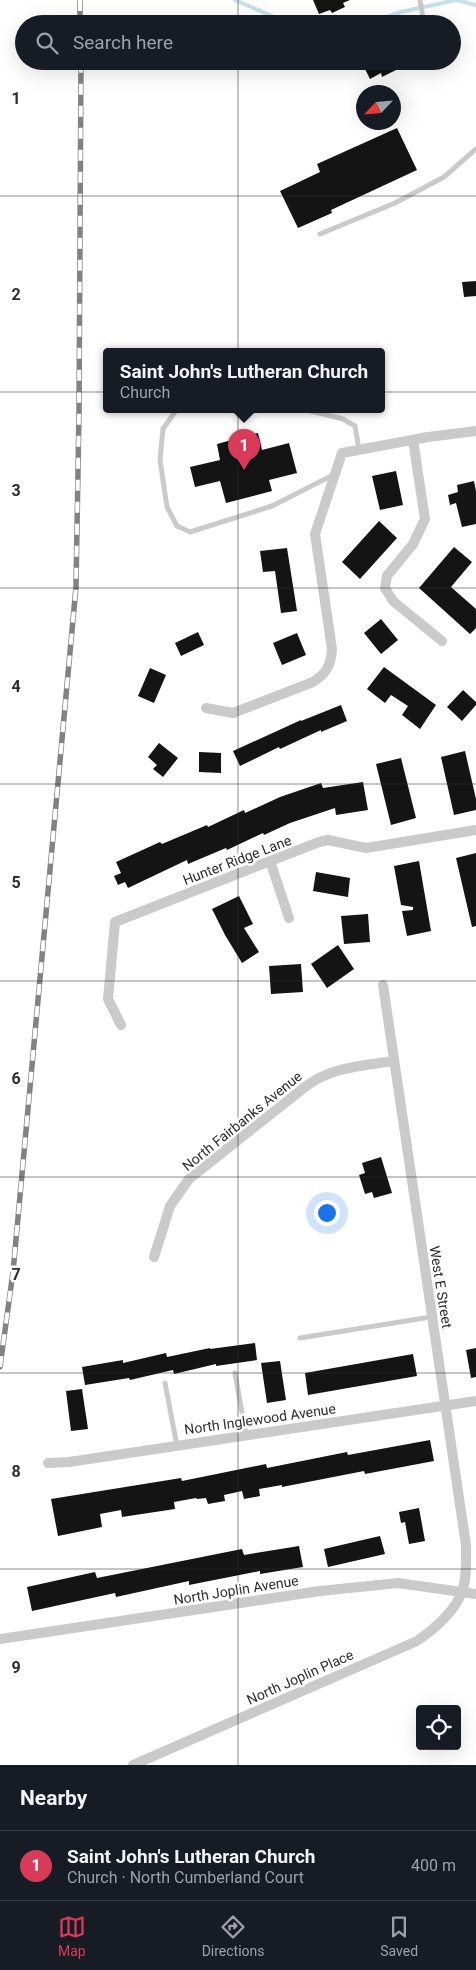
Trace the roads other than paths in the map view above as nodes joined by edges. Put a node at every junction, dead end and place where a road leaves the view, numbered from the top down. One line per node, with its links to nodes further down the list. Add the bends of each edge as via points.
1 (420, 1): 2 (lane)
2 (423, 15)
3 (476, 149): 4 (lane, via 444,177 395,203)
4 (320, 234)
5 (174, 413): 10 (lane, via 163,429 160,460 167,507 176,526 190,532 272,506)
6 (319, 413): 9 (lane, via 356,426)
7 (476, 431): 8 (street)
8 (412, 440): 9 (street); 11 (street, via 425,519 413,544 388,576 385,588 393,601)
9 (359, 450): 10 (street, via 342,452)
10 (335, 474): 12 (street, via 315,534 332,649 327,670 313,682 233,713)
11 (442, 641)
12 (206, 708)
13 (476, 830): 14 (street, Hunter Ridge Lane, via 366,848 328,840)
14 (270, 861): 15 (street); 17 (street, Hunter Ridge Lane, via 115,922 108,998)
15 (289, 918)
16 (383, 985): 18 (street, West E Street)
17 (121, 1024)
18 (393, 1061): 19 (street, North Fairbanks Avenue, via 344,1068 323,1075 199,1171 170,1206); 20 (street, West E Street)
19 (154, 1257)
20 (431, 1317): 21 (lane); 25 (street, West E Street)
21 (300, 1338)
22 (235, 1373): 26 (lane)
23 (165, 1383): 27 (lane)
24 (476, 1401): 25 (street, North Inglewood Avenue)
25 (445, 1406): 26 (street, North Inglewood Avenue); 29 (street, West E Street, via 466,1545)
26 (246, 1435): 27 (street, North Inglewood Avenue)
27 (177, 1446): 28 (street, North Inglewood Avenue)
28 (48, 1463)
29 (462, 1592): 30 (street, North Joplin Avenue); 31 (street, North Joplin Avenue, via 398,1583 320,1591); 32 (street, North Joplin Place, via 434,1629 417,1641)
30 (476, 1594)
31 (0, 1639)
32 (132, 1765)

